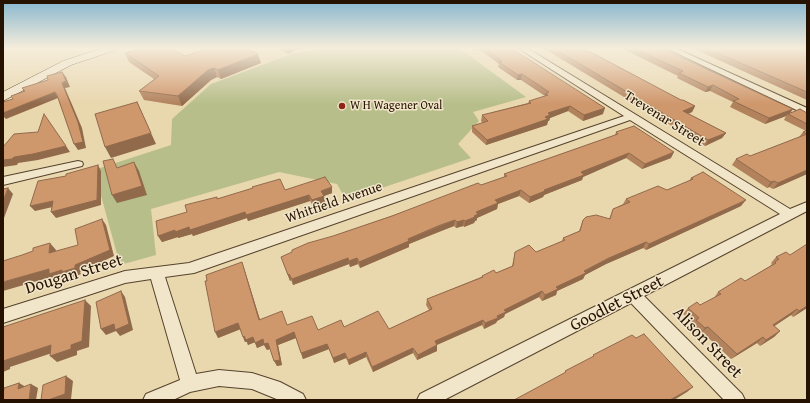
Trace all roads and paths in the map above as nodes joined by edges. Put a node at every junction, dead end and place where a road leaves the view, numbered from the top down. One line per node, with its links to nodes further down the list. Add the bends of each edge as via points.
1 (60, 67): 4 (main road)
2 (552, 67): 6 (street, Trevenar Street)
3 (710, 67): 5 (street)
4 (3, 97)
5 (807, 112)
6 (632, 116): 10 (street, Trevenar Street); 11 (street, Whitfield Avenue, via 189,269)
7 (78, 164): 8 (street)
8 (3, 181)
9 (807, 206): 10 (street, Goodlet Street)
10 (790, 215): 12 (street, Goodlet Street)
11 (156, 272): 13 (street, Dougan Street, via 125,278); 14 (street)
12 (633, 295): 17 (street, Goodlet Street); 18 (street, Alison Street)
13 (3, 316)
14 (190, 384): 15 (street); 16 (street, via 219,378 236,378 274,388)
15 (152, 400)
16 (297, 400)
17 (426, 400)
18 (736, 400)

